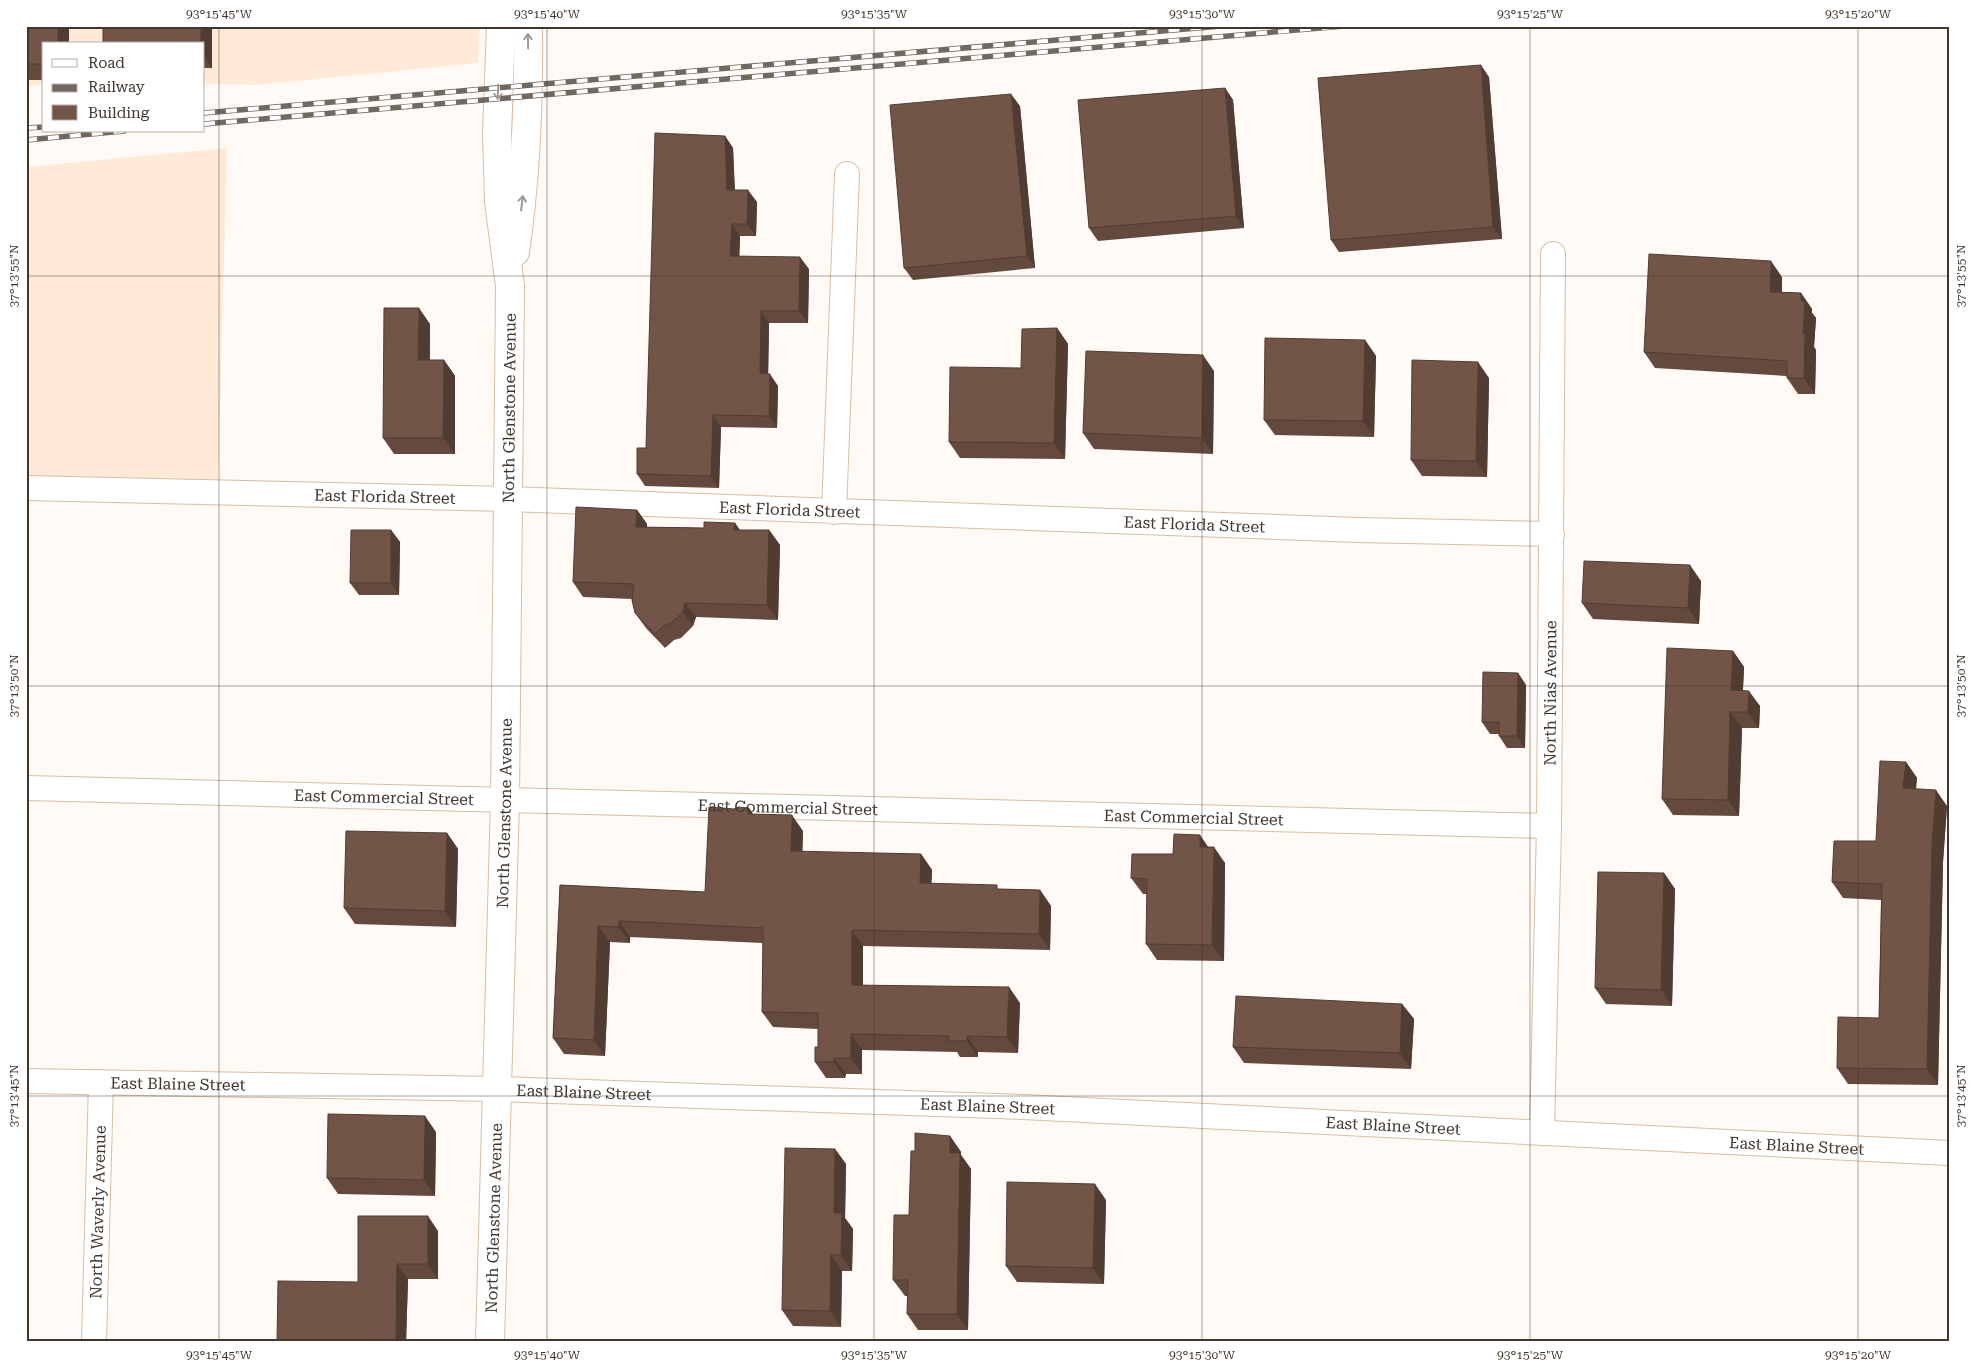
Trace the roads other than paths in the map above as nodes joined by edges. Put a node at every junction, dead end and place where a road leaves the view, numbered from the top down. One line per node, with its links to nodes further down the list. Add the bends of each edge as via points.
1 (501, 26): 5 (main road, North Glenstone Avenue, one-way to 5, via 497,133 499,201)
2 (528, 26): 5 (main road, North Glenstone Avenue, one-way to 2, via 523,198)
3 (847, 174): 8 (street)
4 (1553, 254): 9 (street, North Nias Avenue)
5 (510, 286): 7 (main road, North Glenstone Avenue)
6 (26, 488): 7 (street, East Florida Street)
7 (508, 500): 8 (street, East Florida Street); 11 (main road, North Glenstone Avenue)
8 (834, 512): 9 (street, East Florida Street)
9 (1552, 534): 12 (street, North Nias Avenue)
10 (26, 788): 11 (street, East Commercial Street)
11 (505, 800): 12 (street, East Commercial Street); 15 (main road, North Glenstone Avenue)
12 (1549, 826): 16 (street, North Nias Avenue)
13 (26, 1081): 14 (street, East Blaine Street)
14 (101, 1082): 15 (street, East Blaine Street); 18 (street, North Waverly Avenue)
15 (497, 1089): 16 (street, East Blaine Street, via 1032,1108); 19 (main road, North Glenstone Avenue)
16 (1542, 1133): 17 (street, East Blaine Street)
17 (1949, 1153)
18 (94, 1342)
19 (490, 1342)

